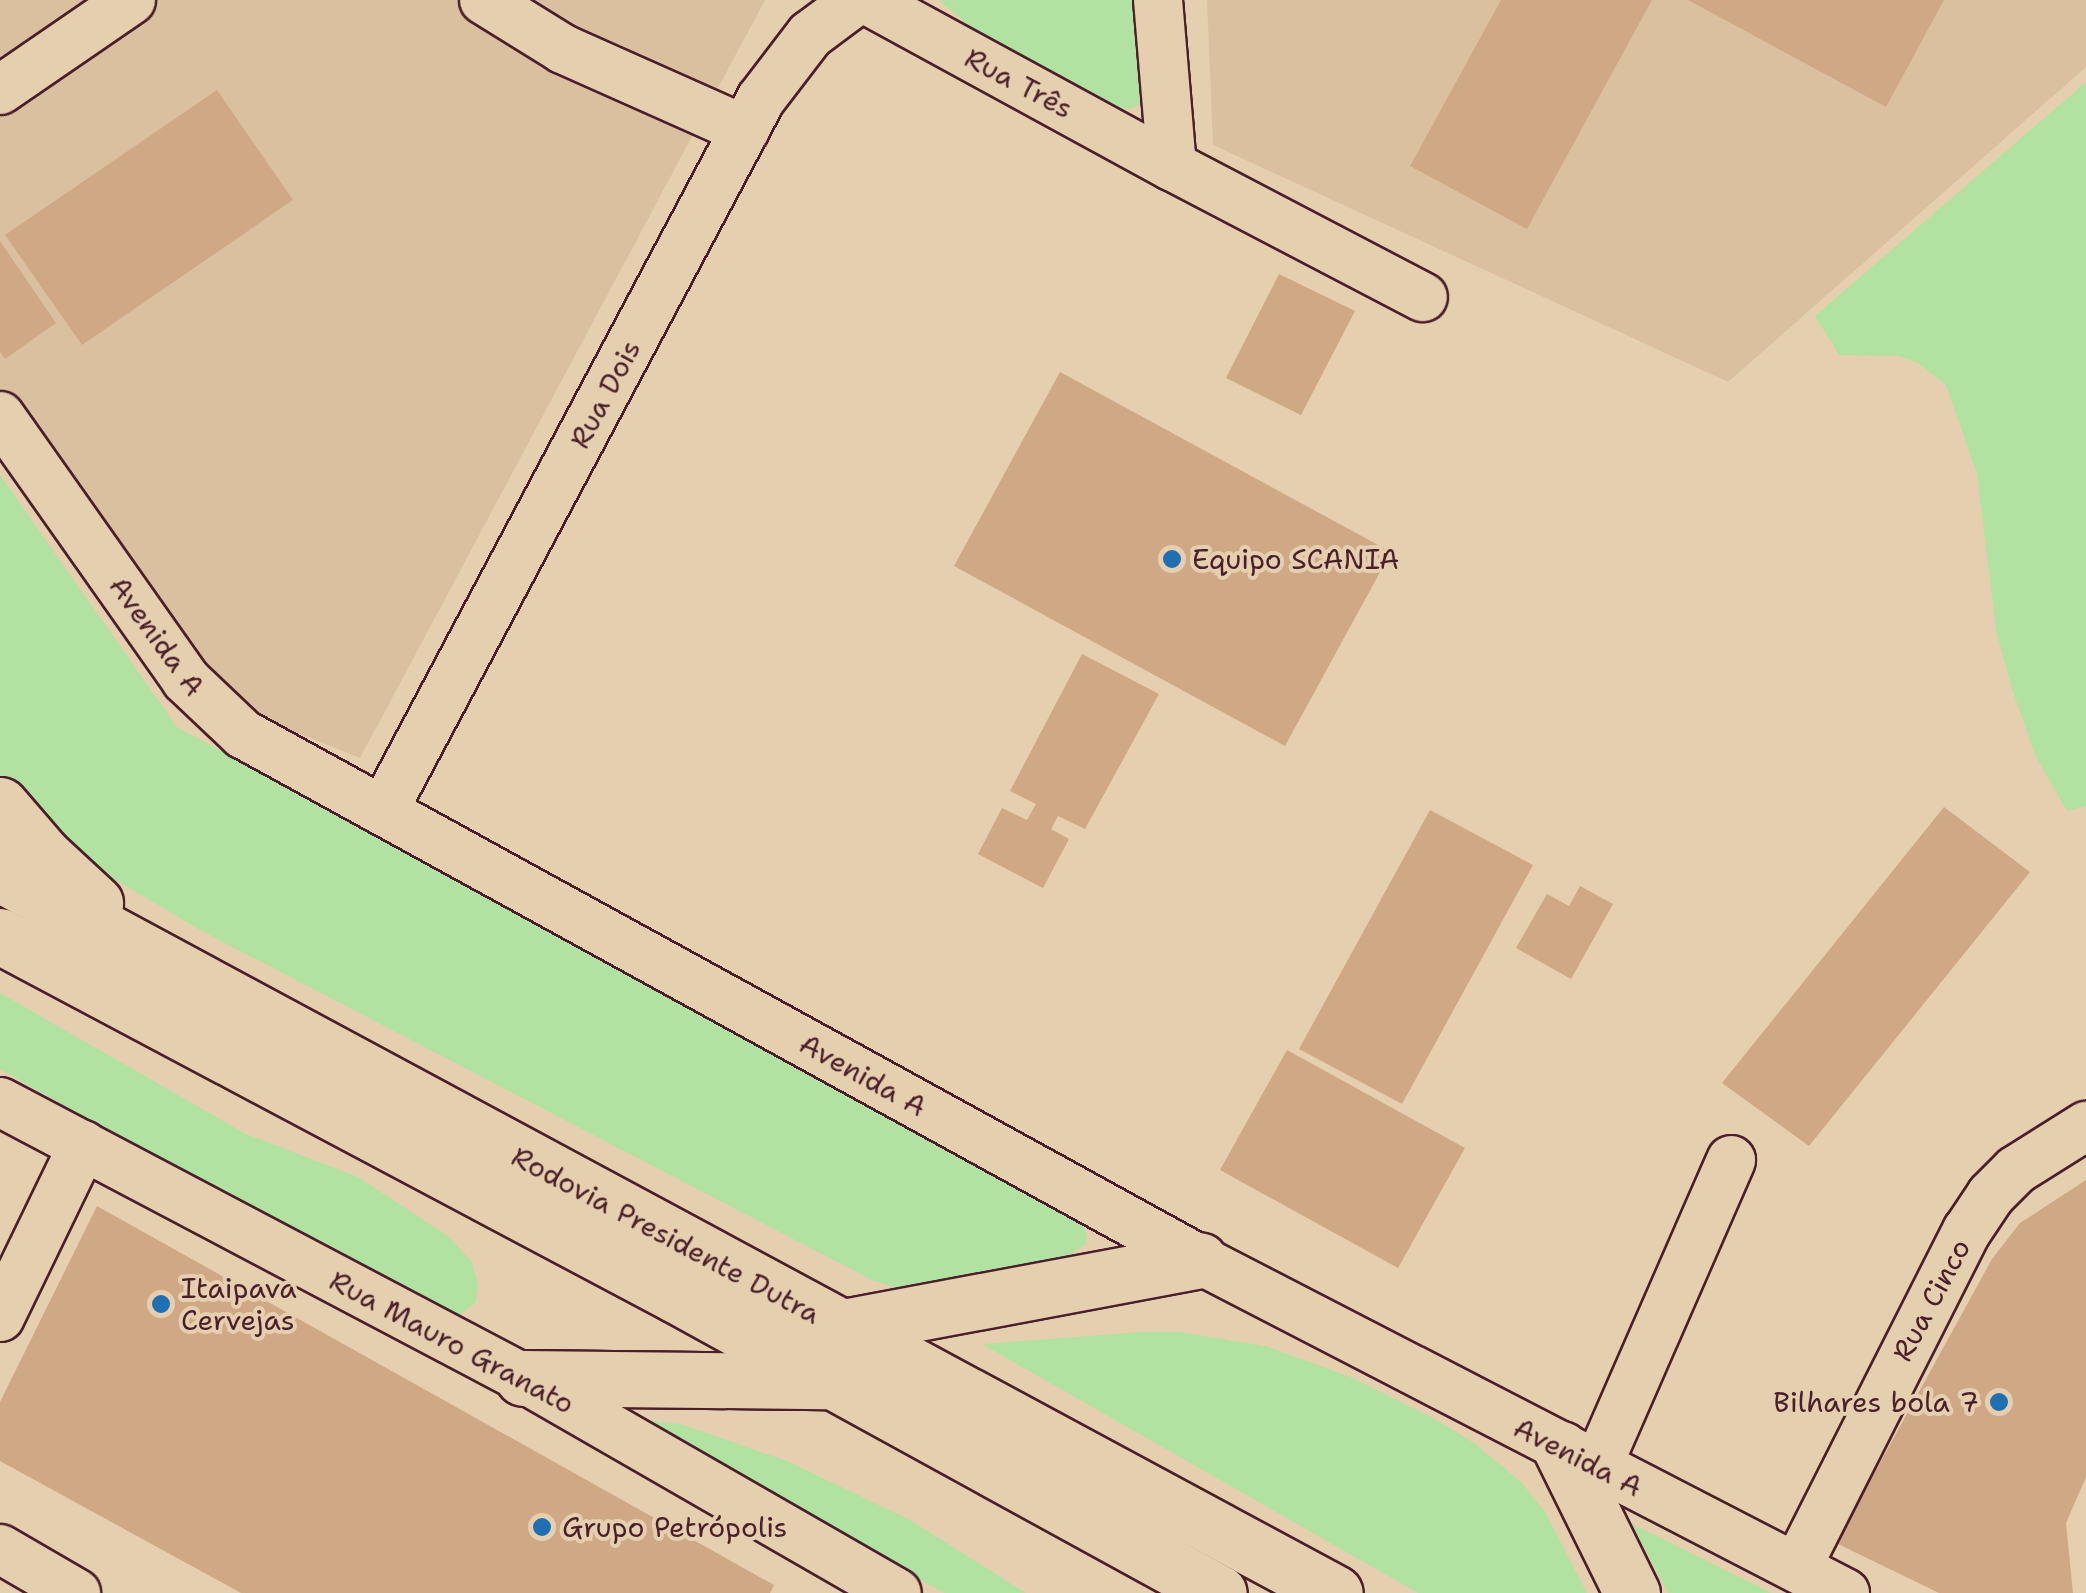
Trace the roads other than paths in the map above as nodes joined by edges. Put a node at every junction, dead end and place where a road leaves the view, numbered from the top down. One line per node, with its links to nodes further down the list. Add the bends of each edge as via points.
1 (131, 0): 6 (street)
2 (484, 0): 7 (street, via 563,49)
3 (857, 0): 7 (street, Rua Dois, via 810,34)
4 (866, 0): 8 (street, Rua Três)
5 (1158, 0): 8 (street)
6 (0, 90)
7 (745, 130): 12 (street, Rua Dois)
8 (1172, 166): 9 (street, Rua Três)
9 (1422, 297)
10 (0, 416): 12 (street, Avenida A, via 214,712)
11 (0, 805): 15 (highway, via 43,855)
12 (383, 811): 20 (street, Avenida A)
13 (0, 874): 15 (highway, Rodovia Presidente Dutra)
14 (0, 936): 22 (highway, Rodovia Presidente Dutra)
15 (152, 956): 22 (highway, Rodovia Presidente Dutra)
16 (0, 1102): 18 (street, Rua Mauro Granato)
17 (2086, 1126): 26 (street, Rua Cinco, via 2016,1170 1983,1207)
18 (83, 1145): 21 (street); 23 (street, Rua Mauro Granato)
19 (1731, 1160): 24 (street)
20 (1200, 1260): 22 (highway); 24 (street, Avenida A)
21 (0, 1317)
22 (835, 1355): 23 (highway); 29 (highway, Rodovia Presidente Dutra); 30 (highway, Rodovia Presidente Dutra)
23 (523, 1378): 27 (street, Rua Mauro Granato)
24 (1579, 1458): 26 (street, Avenida A); 31 (highway)
25 (0, 1549): 28 (street)
26 (1797, 1567): 32 (street, Avenida A)
27 (879, 1589)
28 (76, 1593)
29 (1218, 1593)
30 (1335, 1593)
31 (1632, 1593)
32 (1845, 1593)

